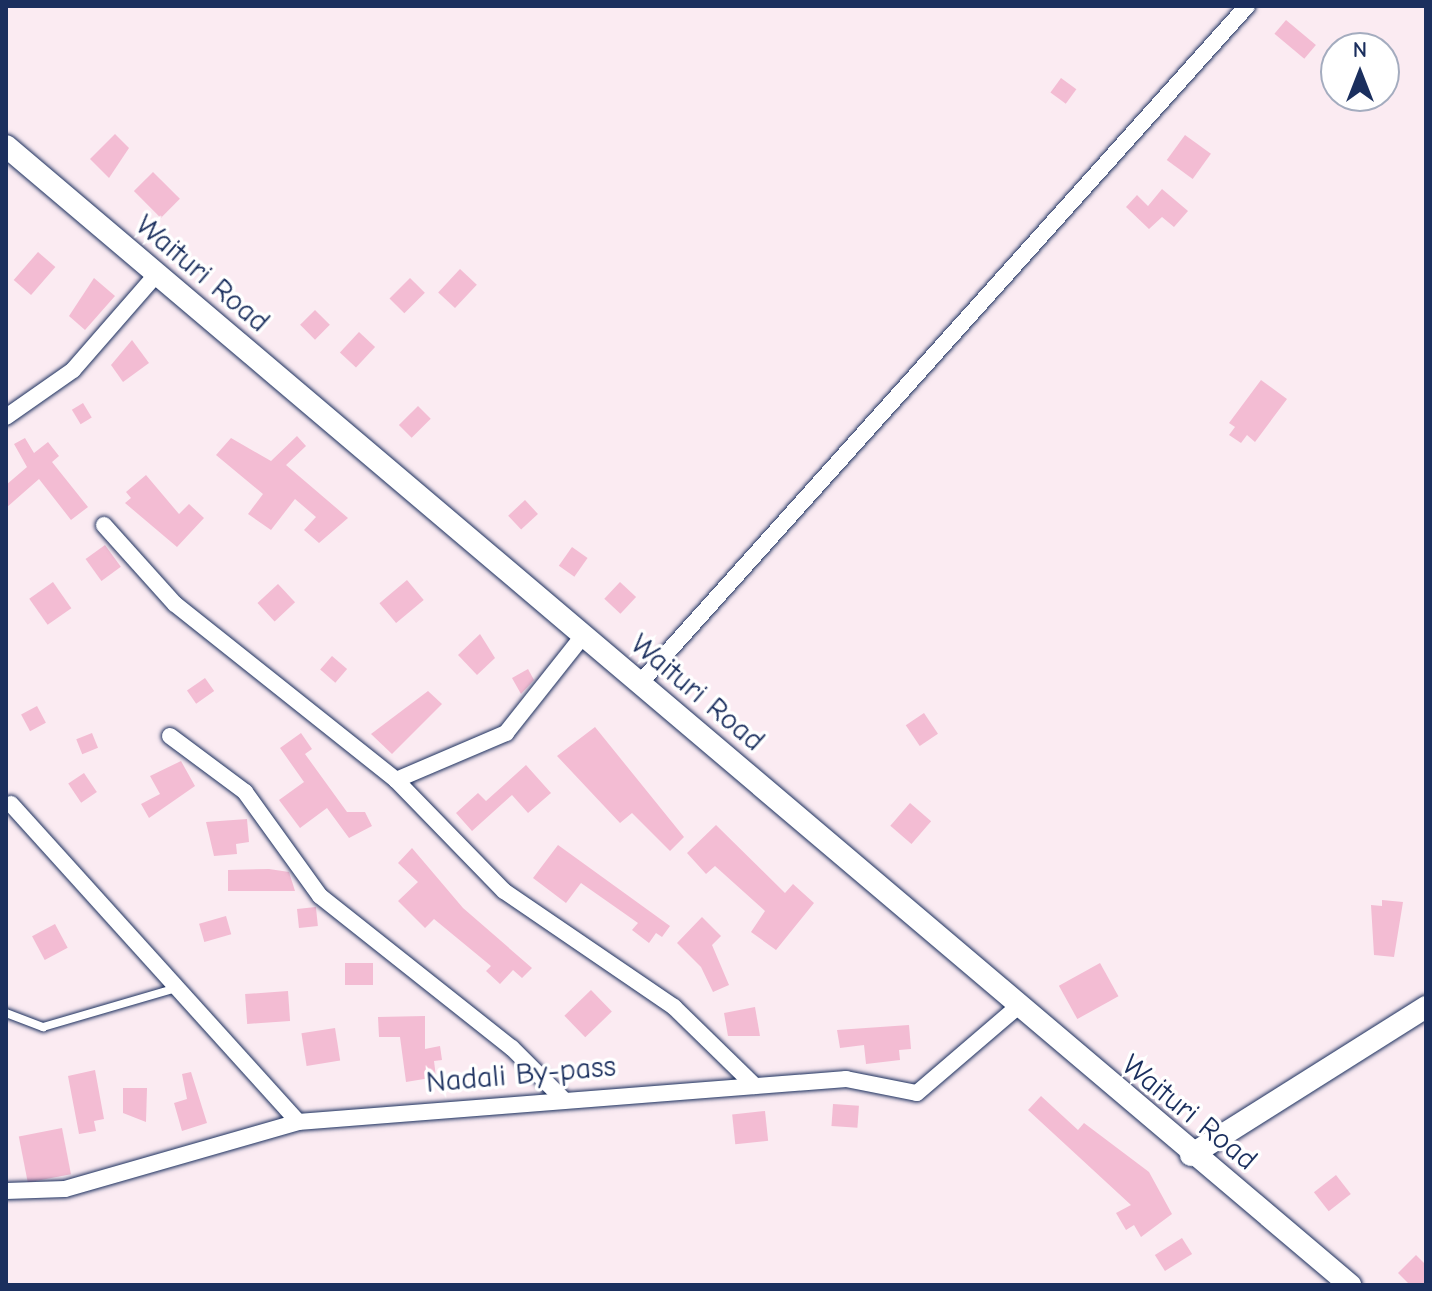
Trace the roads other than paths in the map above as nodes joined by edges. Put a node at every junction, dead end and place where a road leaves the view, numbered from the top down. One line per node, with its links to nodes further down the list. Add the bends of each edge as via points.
1 (1247, 6): 7 (street)
2 (6, 146): 3 (main road, Waituri Road)
3 (156, 275): 4 (street, via 73,370); 6 (main road, Waituri Road)
4 (6, 417)
5 (104, 525): 9 (street, via 175,604)
6 (583, 636): 7 (main road, Waituri Road); 9 (street, via 506,733)
7 (640, 683): 13 (main road, Waituri Road)
8 (170, 736): 16 (street, via 245,792 320,896 512,1048)
9 (396, 780): 15 (street, via 504,891 674,1007)
10 (11, 804): 11 (street)
11 (177, 988): 14 (lane, via 43,1027); 17 (street)
12 (1426, 1007): 18 (main road)
13 (1016, 1008): 15 (street, Nadali By-pass, via 917,1093 860,1078); 18 (main road, Waituri Road)
14 (6, 1013)
15 (755, 1086): 16 (street, Nadali By-pass)
16 (562, 1098): 17 (street, Nadali By-pass)
17 (298, 1122): 19 (street, Nadali By-pass, via 65,1189)
18 (1191, 1155): 20 (main road, Waituri Road)
19 (6, 1191)
20 (1350, 1285)

